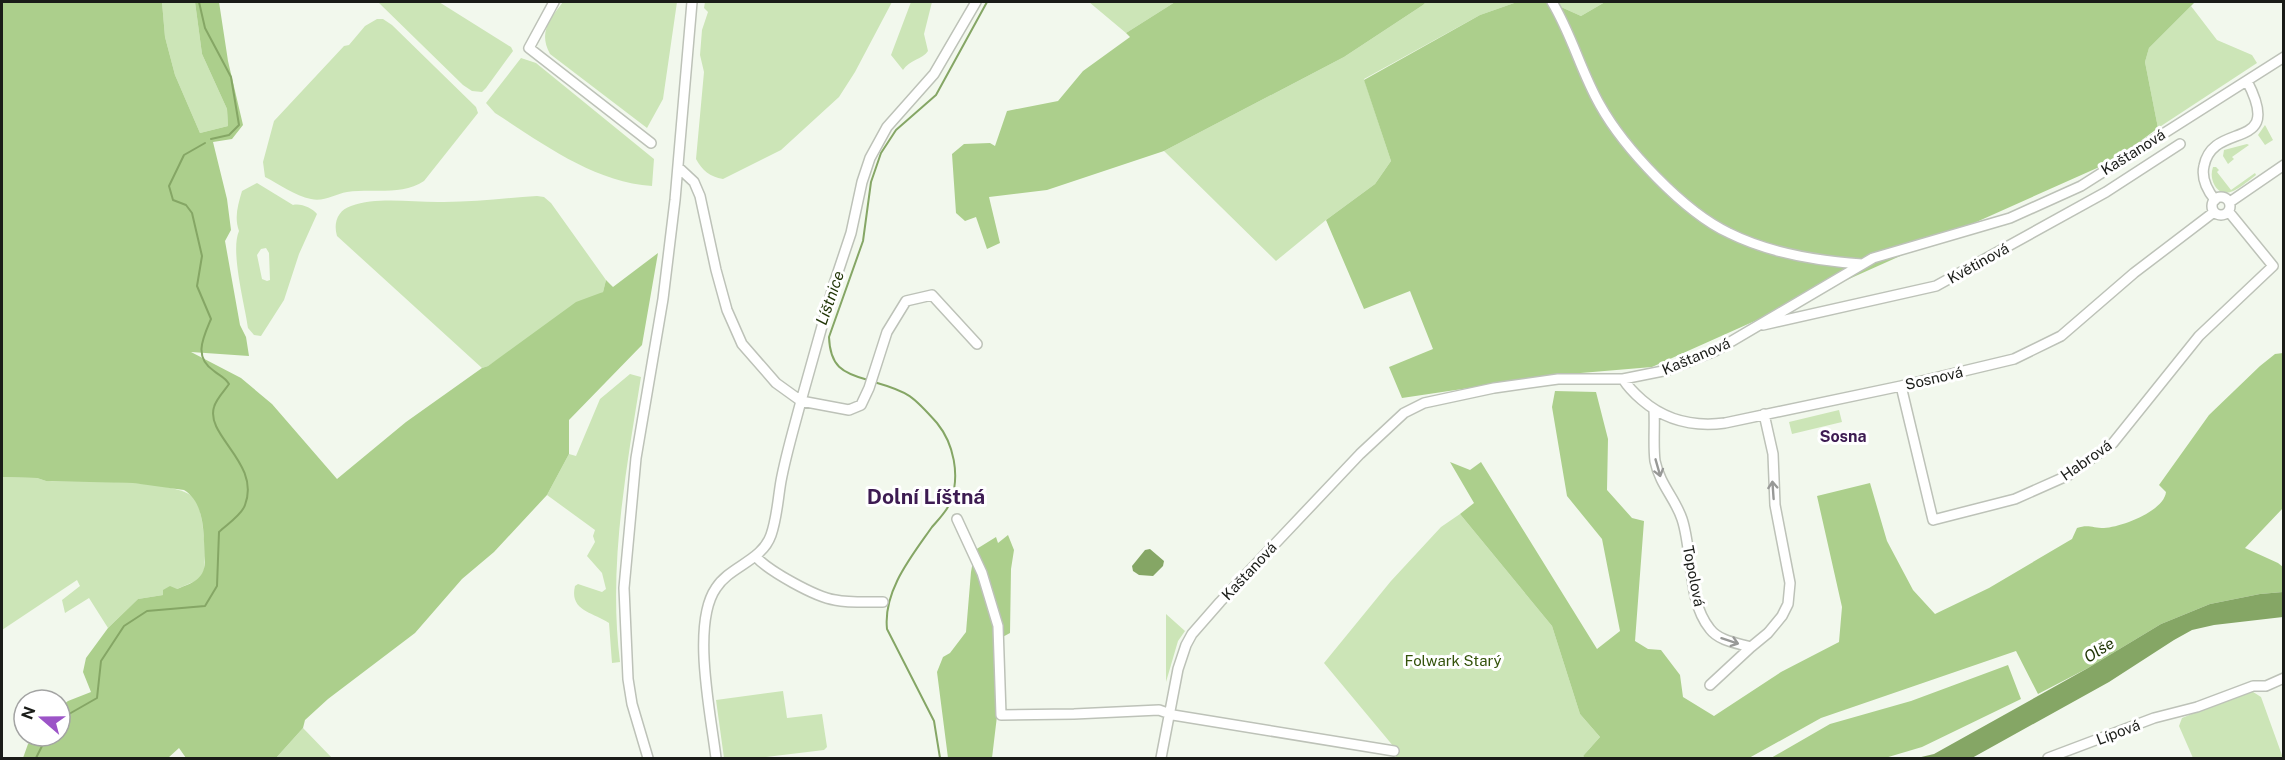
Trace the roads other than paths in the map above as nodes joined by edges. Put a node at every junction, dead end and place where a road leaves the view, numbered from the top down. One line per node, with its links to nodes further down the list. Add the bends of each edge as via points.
1 (554, 2): 7 (street, via 529,48)
2 (692, 2): 10 (street)
3 (976, 2): 19 (street, via 934,74 887,128 870,158)
4 (1552, 2): 14 (street, via 1569,31 1587,81 1613,126 1637,156 1690,207 1728,233 1756,244)
5 (2283, 57): 6 (street, Kaštanová)
6 (2247, 81): 11 (street, via 2260,103 2261,117 2252,132 2219,143 2208,155 2204,178); 14 (street, Kaštanová, via 2081,186 2010,218)
7 (651, 143)
8 (2180, 144): 15 (street, Květinová, via 2106,192 1936,286)
9 (2283, 165): 12 (street)
10 (679, 168): 19 (street, via 694,182 700,196 721,290 742,344 776,383); 32 (street, via 663,299 636,458 624,588 628,679)
11 (2215, 200): 12 (street, via 2225,200); 13 (street)
12 (2229, 207): 13 (street, via 2223,214); 18 (street, Habrová, via 2273,266 2199,336 2113,443 2069,475 2015,499 1933,520)
13 (2214, 212): 18 (street, Sosnová, via 2061,336 2014,358)
14 (1863, 264): 15 (street, Kaštanová)
15 (1755, 327): 17 (street, Kaštanová, via 1715,351 1668,370)
16 (977, 344): 19 (street, via 932,296 906,301 887,332 861,405 849,410)
17 (1623, 379): 20 (street, Sosnová); 28 (street, Kaštanová, via 1558,379 1504,387 1424,403 1404,412 1192,634 1182,655)
18 (1901, 386): 21 (street, Sosnová)
19 (801, 401): 23 (street, via 770,537)
20 (1654, 410): 21 (street, Sosnová, via 1684,423 1705,426); 25 (street, Topolová, one-way to 25, via 1655,460 1663,486 1681,517 1702,616 1718,637)
21 (1764, 414): 25 (street, one-way to 21, via 1782,616 1788,604 1790,583 1774,506 1773,454)
22 (957, 519): 28 (street, via 982,573 998,626 1001,715 1159,710)
23 (756, 557): 24 (street, via 766,567 833,600); 33 (street, via 730,571 715,588 705,610 704,654)
24 (883, 602)
25 (1751, 647): 27 (street)
26 (2283, 678): 31 (street, Lípová, via 2197,708 2154,718)
27 (1710, 685)
28 (1168, 714): 30 (street); 34 (street, Kaštanová)
29 (1394, 752): 30 (street)
30 (1378, 754)
31 (2067, 755): 35 (street, Lípová)
32 (648, 759)
33 (716, 759)
34 (1161, 759)
35 (2048, 759)

